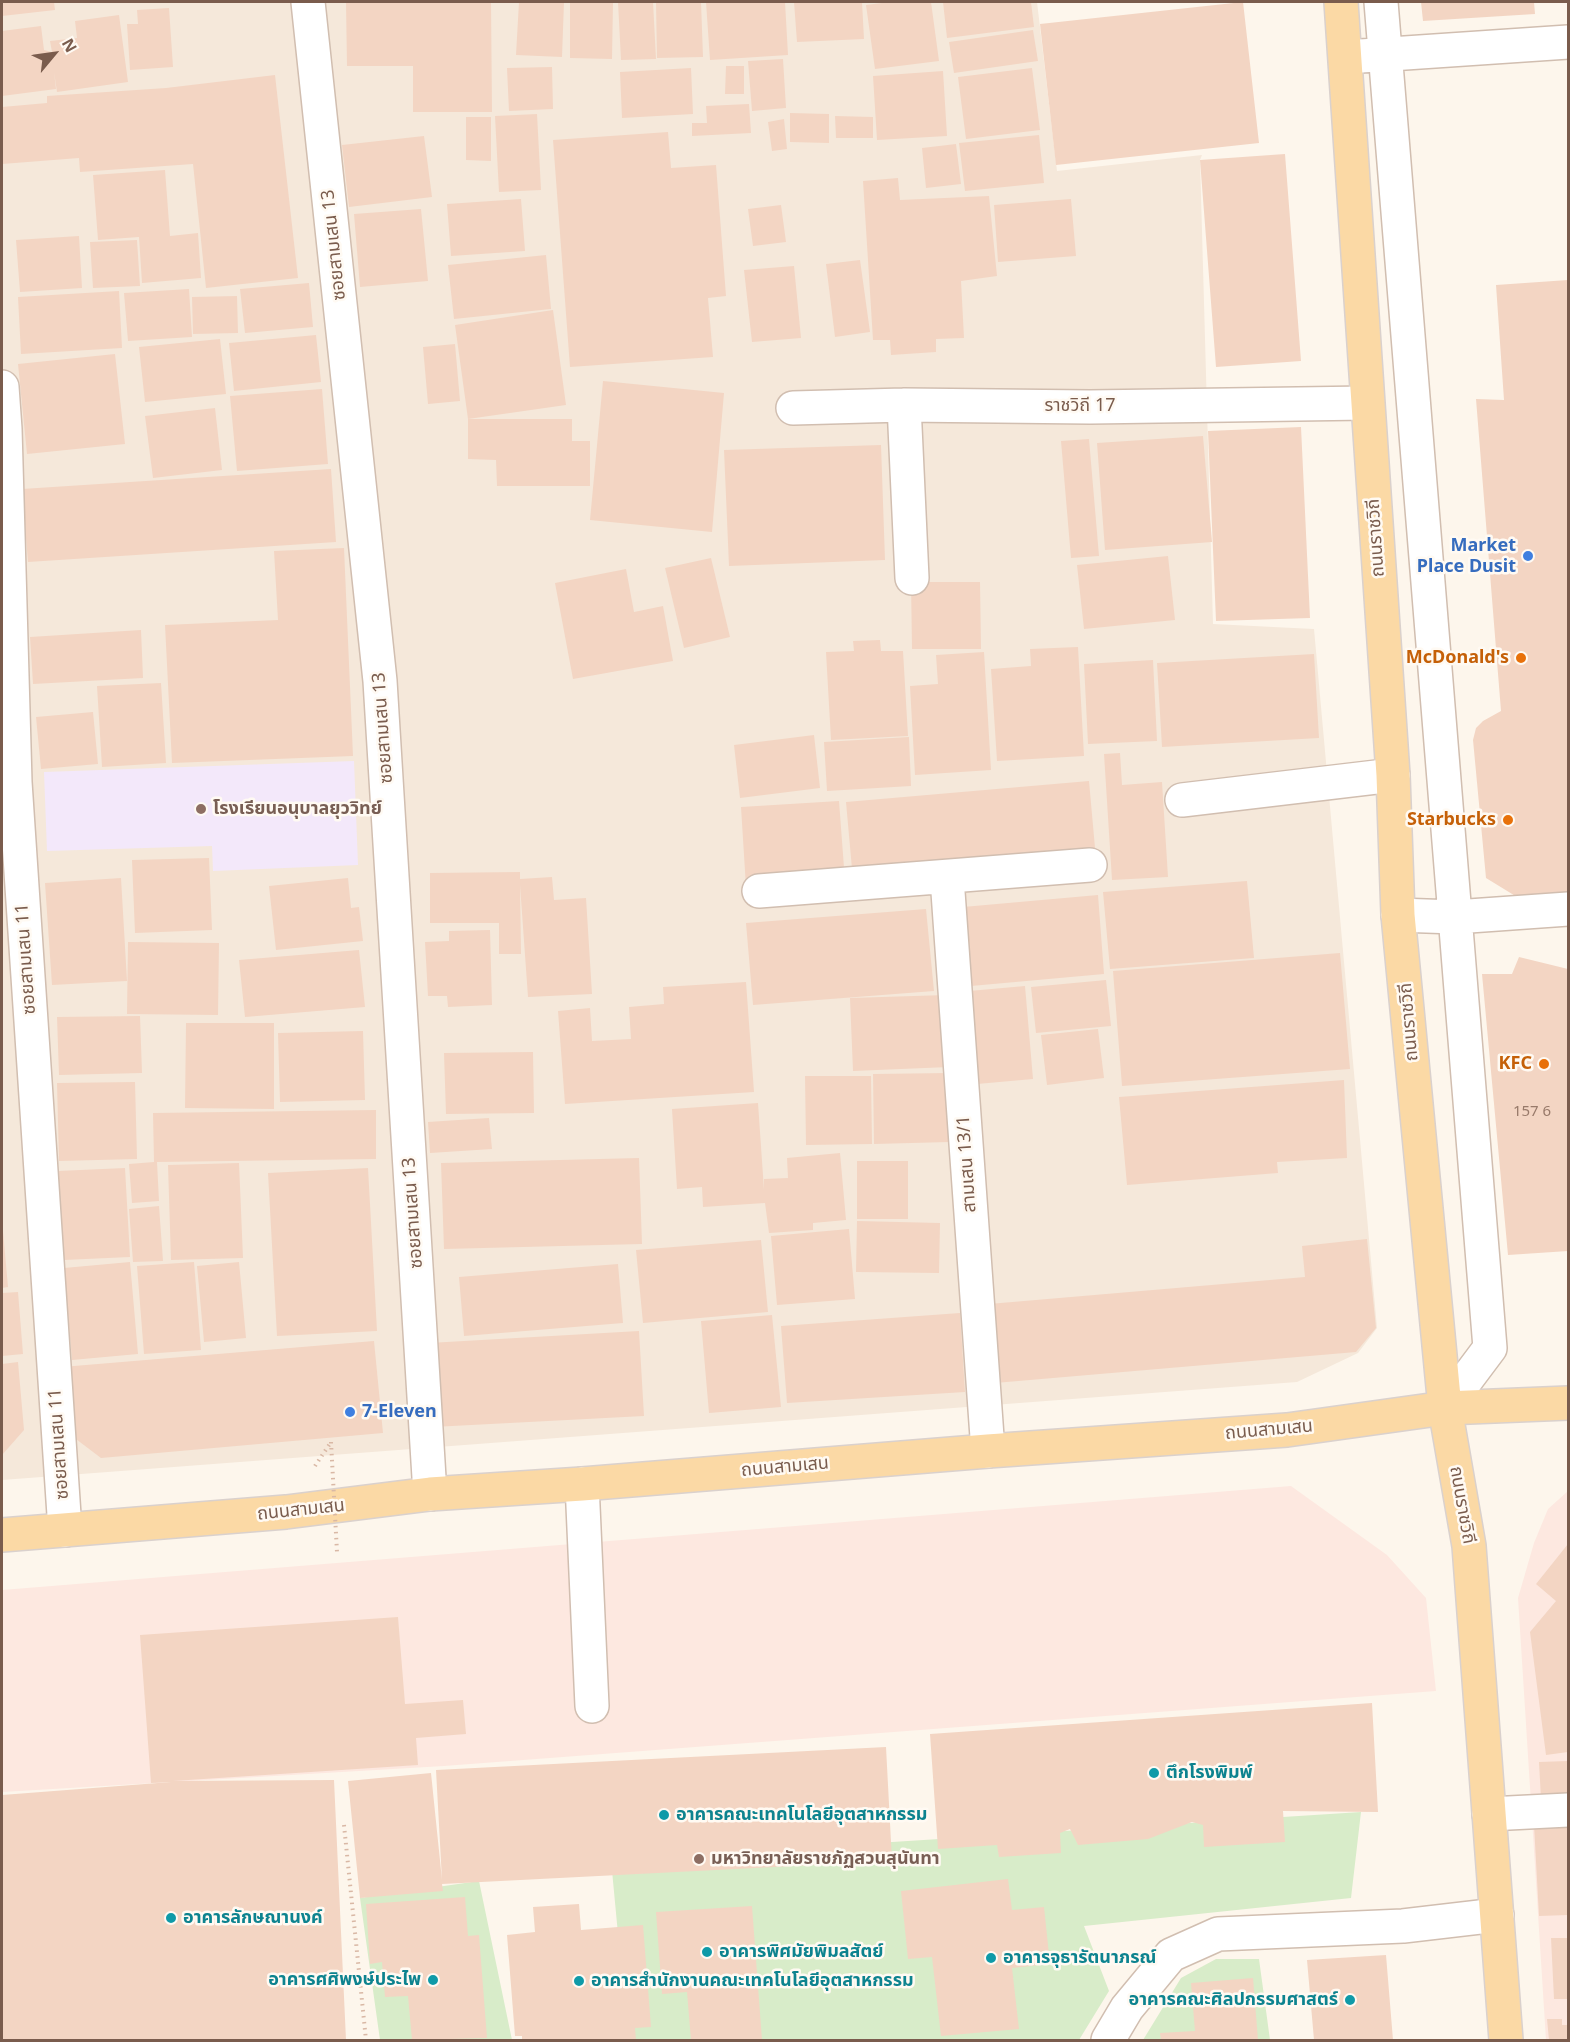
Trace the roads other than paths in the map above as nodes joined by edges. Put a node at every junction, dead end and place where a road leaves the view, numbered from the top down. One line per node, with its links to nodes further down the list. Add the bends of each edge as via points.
1 (308, 2): 24 (street, ซอยสามเสน 13, via 381,681)
2 (1341, 2): 6 (main road, ถนนราชวิถี)
3 (1381, 2): 5 (street)
4 (1569, 42): 5 (street)
5 (1386, 54): 6 (street); 19 (street)
6 (1346, 57): 8 (main road, ถนนราชวิถี)
7 (2, 387): 25 (street, ซอยสามเสน 11, via 15,782)
8 (1367, 403): 9 (street, ราชวิถี 17); 12 (main road, ถนนราชวิถี)
9 (904, 405): 10 (street, ราชวิถี 17); 11 (street)
10 (794, 408)
11 (912, 578)
12 (1393, 774): 13 (street); 18 (main road, ถนนราชวิถี)
13 (1182, 800)
14 (1090, 865): 15 (street)
15 (947, 878): 16 (street); 22 (street, สามเสน 13/1)
16 (759, 891)
17 (1569, 909): 19 (street)
18 (1398, 915): 19 (street); 21 (main road, ถนนราชวิถี)
19 (1455, 917): 21 (street, via 1490,1348)
20 (1569, 1403): 21 (main road, ถนนสามเสน)
21 (1446, 1408): 22 (main road, ถนนสามเสน, via 1287,1430); 29 (main road, ถนนราชวิถี, via 1469,1546)
22 (988, 1451): 23 (main road, ถนนสามเสน)
23 (582, 1484): 24 (main road, ถนนสามเสน); 27 (street)
24 (430, 1494): 25 (main road, ถนนสามเสน, via 286,1512)
25 (65, 1530): 26 (main road, ถนนสามเสน)
26 (2, 1535)
27 (592, 1706)
28 (1569, 1810): 29 (street)
29 (1489, 1814): 30 (main road, ถนนราชวิถี)
30 (1497, 1915): 31 (street, via 1403,1926 1218,1934 1171,1954 1127,2008); 32 (main road, ถนนราชวิถี)
31 (1108, 2040)
32 (1506, 2040)

